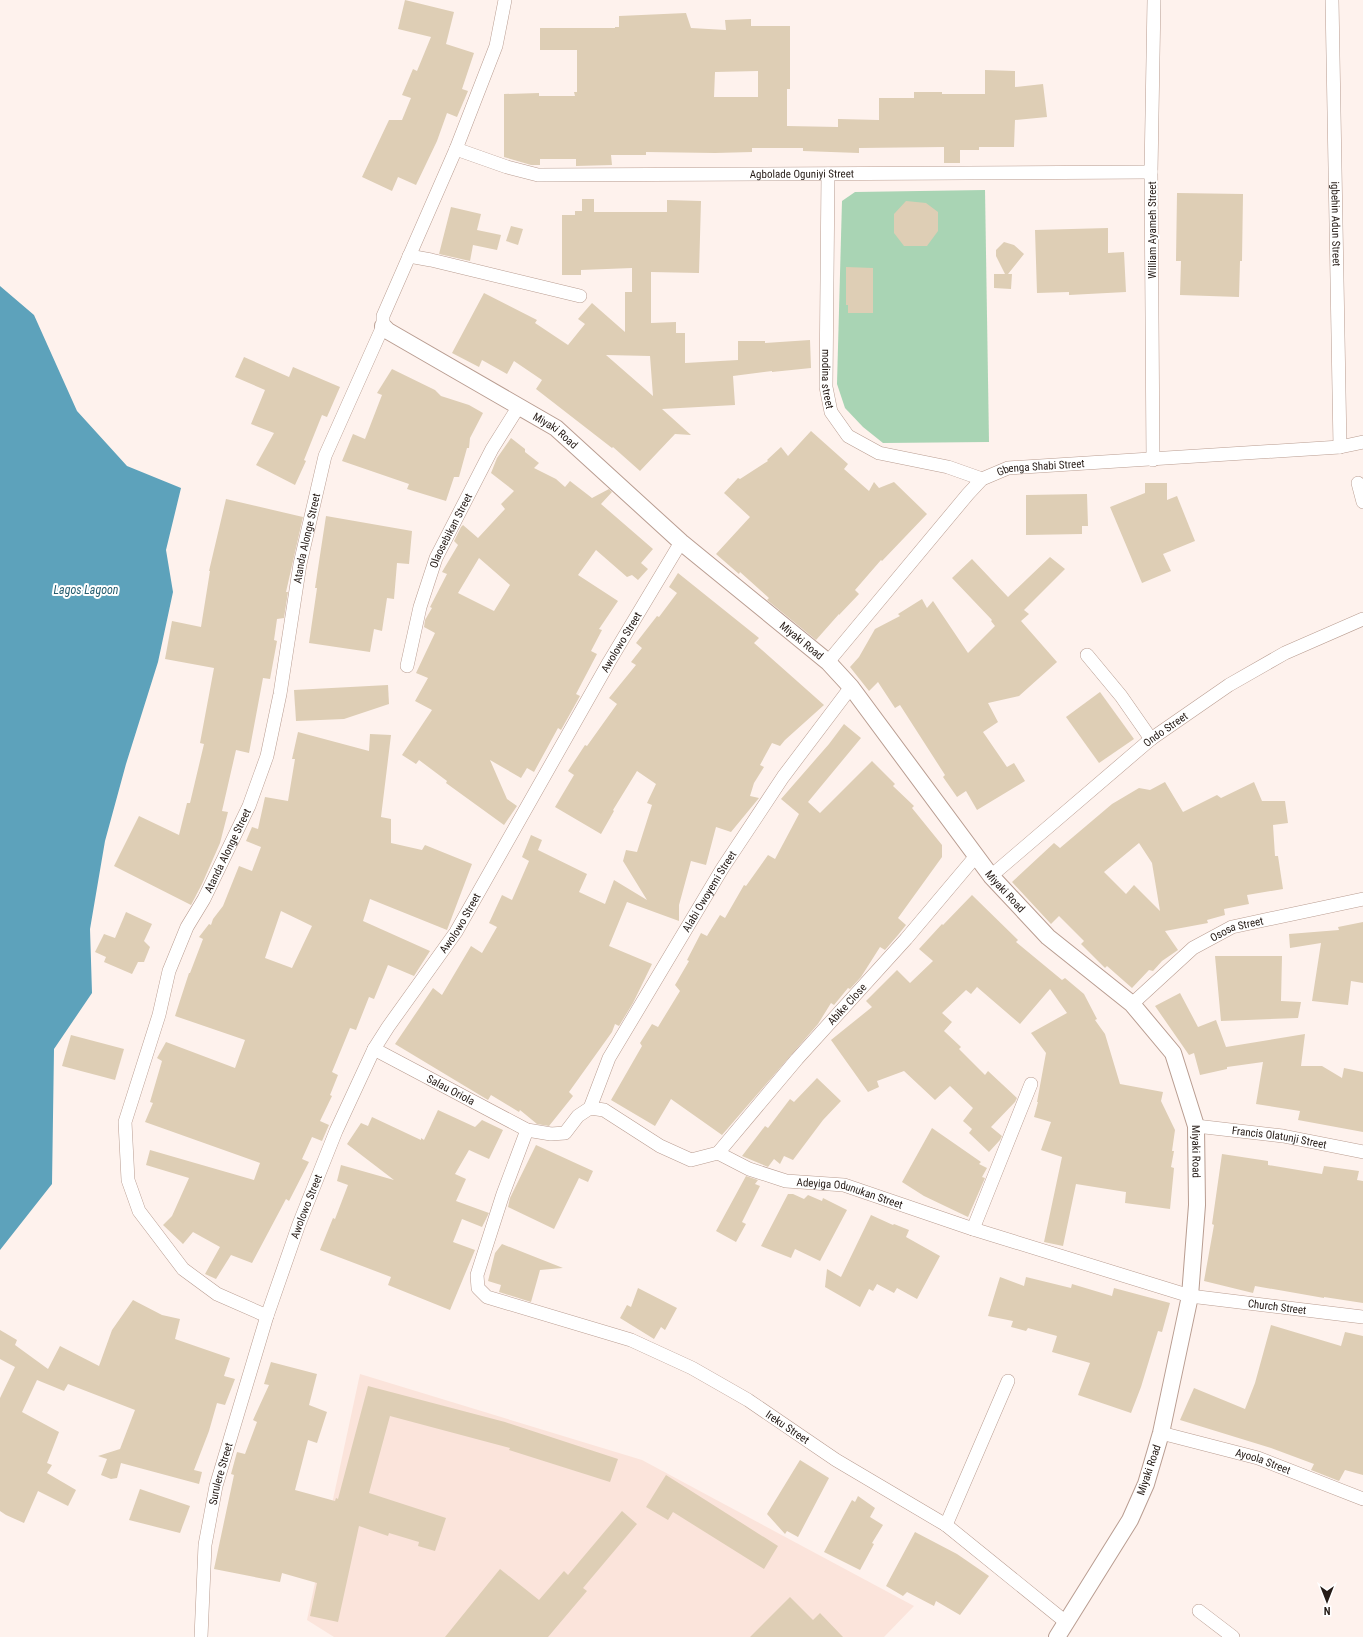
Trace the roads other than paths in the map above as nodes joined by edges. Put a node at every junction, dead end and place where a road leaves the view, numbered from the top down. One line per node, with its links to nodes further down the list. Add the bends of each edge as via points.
1 (505, 0): 4 (street, Atanda Alonge Street, via 496,46)
2 (1154, 0): 5 (street, William Ayameh Street)
3 (1332, 0): 12 (street, igbehin Adun Street)
4 (456, 149): 6 (street, Agbolade Oguniyi Street, via 506,167 538,175); 7 (street, Atanda Alonge Street)
5 (1151, 172): 6 (street, Agbolade Oguniyi Street); 13 (street, William Ayameh Street)
6 (828, 174): 14 (street, modina street, via 826,387 831,412 848,436 879,453 948,467)
7 (408, 256): 8 (street); 9 (street, Atanda Alonge Street, via 383,316)
8 (580, 296)
9 (383, 326): 10 (street, Miyaki Road, via 388,332); 37 (street, Atanda Alonge Street, via 325,456 300,564 280,694 267,756 249,806 204,899 186,927 169,971 159,1015 125,1122 128,1180 139,1211 183,1269 217,1294)
10 (520, 406): 17 (street, Miyaki Road, via 556,428); 21 (street, Olaosebikan Street, via 492,449 436,558 420,607)
11 (1363, 442): 12 (street, Gbenga Shabi Street)
12 (1340, 447): 13 (street, Gbenga Shabi Street)
13 (1153, 460): 14 (street, Gbenga Shabi Street, via 1008,468)
14 (982, 479): 20 (street, Gbenga Shabi Street)
15 (1358, 483): 16 (street)
16 (1363, 502)
17 (681, 542): 20 (street, Miyaki Road); 28 (street, Awolowo Street, via 609,662 456,932)
18 (1363, 619): 23 (street, Ondo Street, via 1286,653 1229,685)
19 (1087, 655): 23 (street, via 1121,696)
20 (828, 662): 22 (street, Miyaki Road)
21 (407, 666)
22 (851, 687): 24 (street, Miyaki Road); 30 (street, Alabi Owoyemi Street, via 784,777 722,869 609,1058)
23 (1151, 739): 25 (street, Ondo Street)
24 (976, 856): 25 (street, Miyaki Road); 34 (street, Abike Close, via 906,940 797,1059)
25 (991, 876): 27 (street, Miyaki Road, via 1048,937)
26 (1363, 899): 27 (street, Ososa Street, via 1232,927 1193,948)
27 (1132, 1004): 31 (street, Miyaki Road, via 1174,1053)
28 (374, 1049): 32 (street, Salau Oriola); 37 (street, Awolowo Street, via 336,1131 299,1224)
29 (1031, 1084): 35 (street)
30 (590, 1108): 32 (street, via 578,1116 565,1133 551,1134); 34 (street, via 604,1110 660,1146 691,1160)
31 (1196, 1126): 33 (street, Francis Olatunji Street, via 1283,1136); 36 (street, Miyaki Road, via 1196,1205)
32 (527, 1130): 42 (street, Ireku Street, via 477,1275 478,1288 487,1297 631,1340 692,1368 748,1400 836,1460)
33 (1363, 1152)
34 (718, 1153): 35 (street, Adeyiga Odunukan Street, via 749,1169 786,1181 844,1185)
35 (973, 1229): 36 (street, Adeyiga Odunukan Street)
36 (1190, 1296): 38 (street, Church Street); 40 (street, Miyaki Road)
37 (267, 1316): 45 (street, Surulere Street, via 216,1486 205,1545)
38 (1363, 1317)
39 (1008, 1380): 42 (street)
40 (1161, 1433): 41 (street, Ayoola Street, via 1258,1458); 44 (street, Miyaki Road, via 1146,1484 1130,1520)
41 (1363, 1499)
42 (946, 1526): 44 (street, Ireku Street)
43 (1199, 1611): 47 (street)
44 (1067, 1623): 46 (street, Miyaki Road)
45 (201, 1637)
46 (1057, 1637)
47 (1233, 1637)

